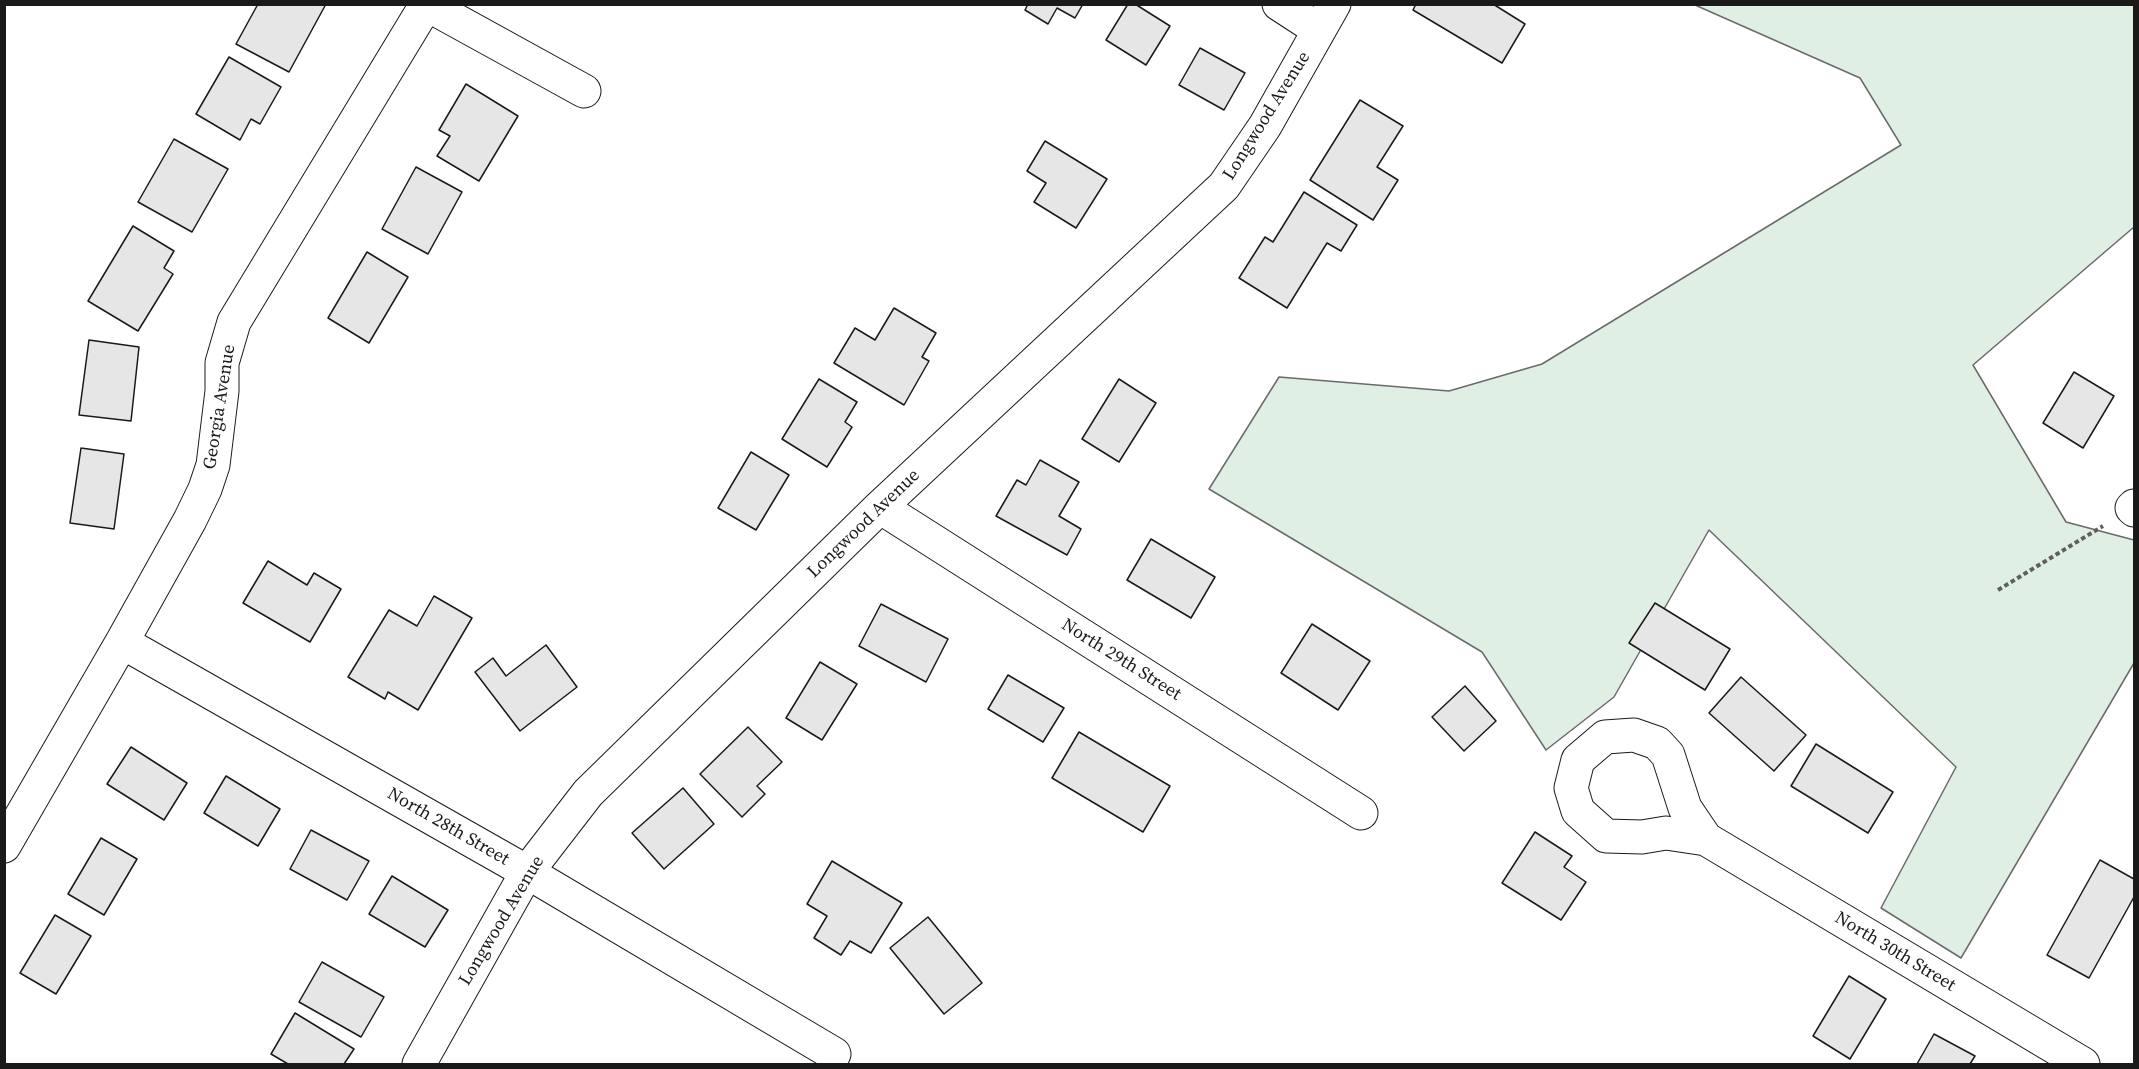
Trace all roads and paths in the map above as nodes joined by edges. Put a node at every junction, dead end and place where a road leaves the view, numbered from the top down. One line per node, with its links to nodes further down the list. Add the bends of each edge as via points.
1 (1279, 4): 3 (street)
2 (426, 5): 4 (street); 8 (street, Georgia Avenue, via 234,322 222,363 213,465 205,489)
3 (1327, 17): 5 (street, Longwood Avenue, via 1265,126 1224,186)
4 (584, 91)
5 (880, 507): 9 (street, North 29th Street); 12 (street, Longwood Avenue, via 588,793)
6 (2134, 508): 7 (path)
7 (1998, 590)
8 (122, 642): 11 (street, Georgia Avenue); 12 (street, North 28th Street)
9 (1361, 813)
10 (1706, 839): 15 (street, North 30th Street)
11 (4, 846)
12 (527, 872): 13 (street, North 28th Street); 14 (street, Longwood Avenue)
13 (834, 1054)
14 (419, 1065)
15 (2083, 1065)

